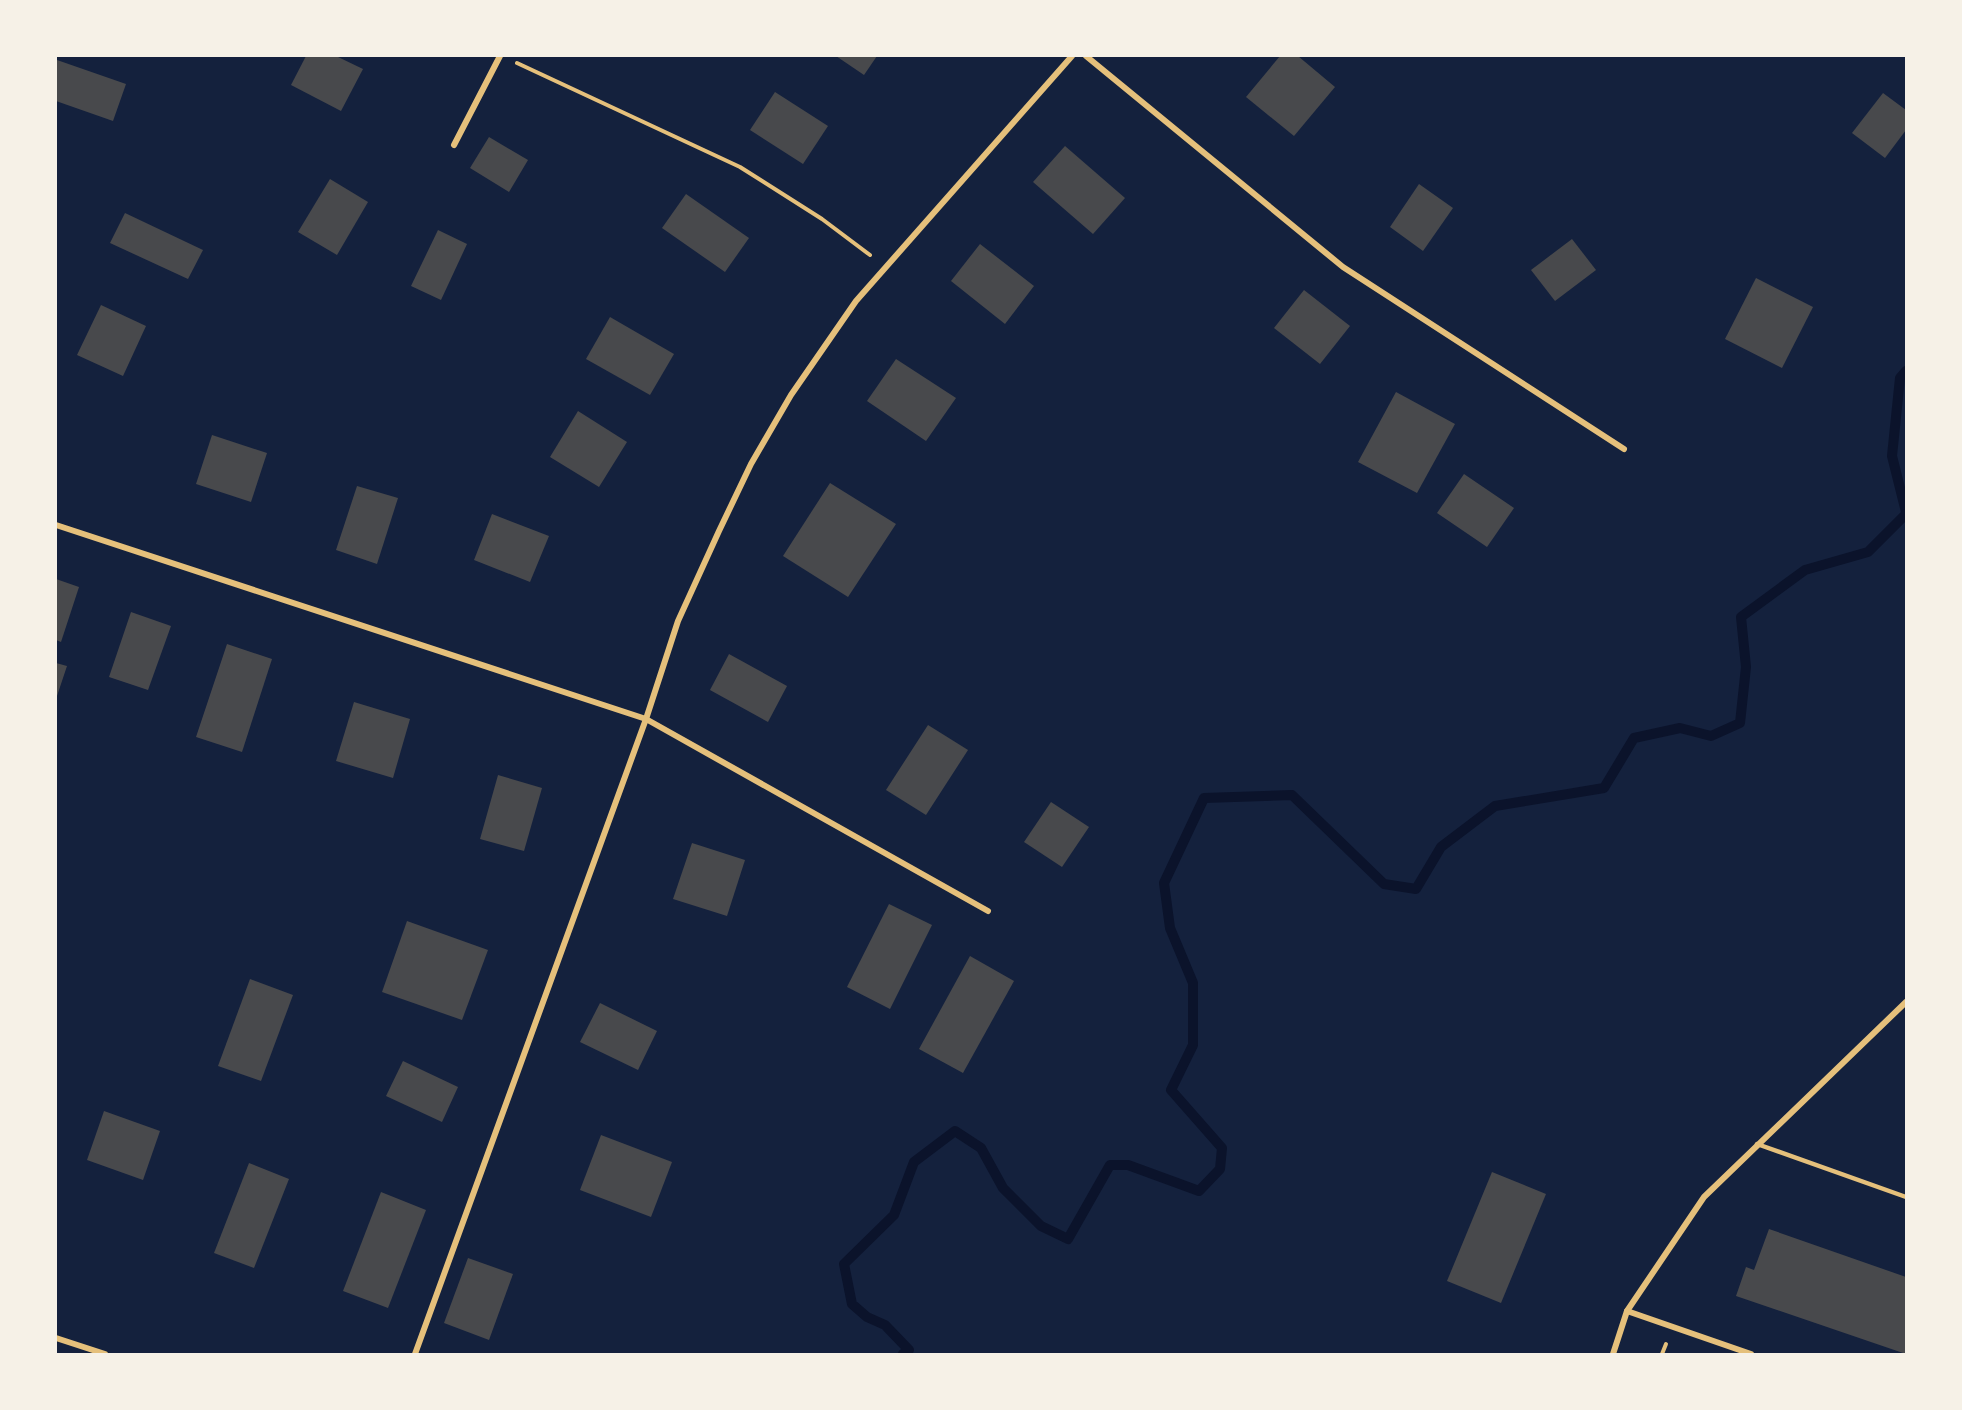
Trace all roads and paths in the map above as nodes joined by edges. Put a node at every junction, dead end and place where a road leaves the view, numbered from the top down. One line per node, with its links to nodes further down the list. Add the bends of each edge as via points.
1 (500, 56): 5 (street)
2 (1072, 56): 6 (street)
3 (1086, 56): 7 (street, via 1343,267)
4 (511, 60): 6 (path, via 740,167 822,219)
5 (454, 145)
6 (885, 266): 9 (street, via 856,300 810,367 751,464 678,621)
7 (1624, 449)
8 (56, 525): 9 (street)
9 (646, 719): 10 (street); 18 (street)
10 (988, 911)
11 (1906, 1002): 12 (street)
12 (1757, 1144): 13 (lane); 14 (street, via 1704,1197)
13 (1906, 1197)
14 (1627, 1311): 19 (street); 21 (street)
15 (56, 1338): 17 (street)
16 (1667, 1342): 20 (path)
17 (105, 1354)
18 (415, 1354)
19 (1613, 1354)
20 (1662, 1354)
21 (1751, 1354)

